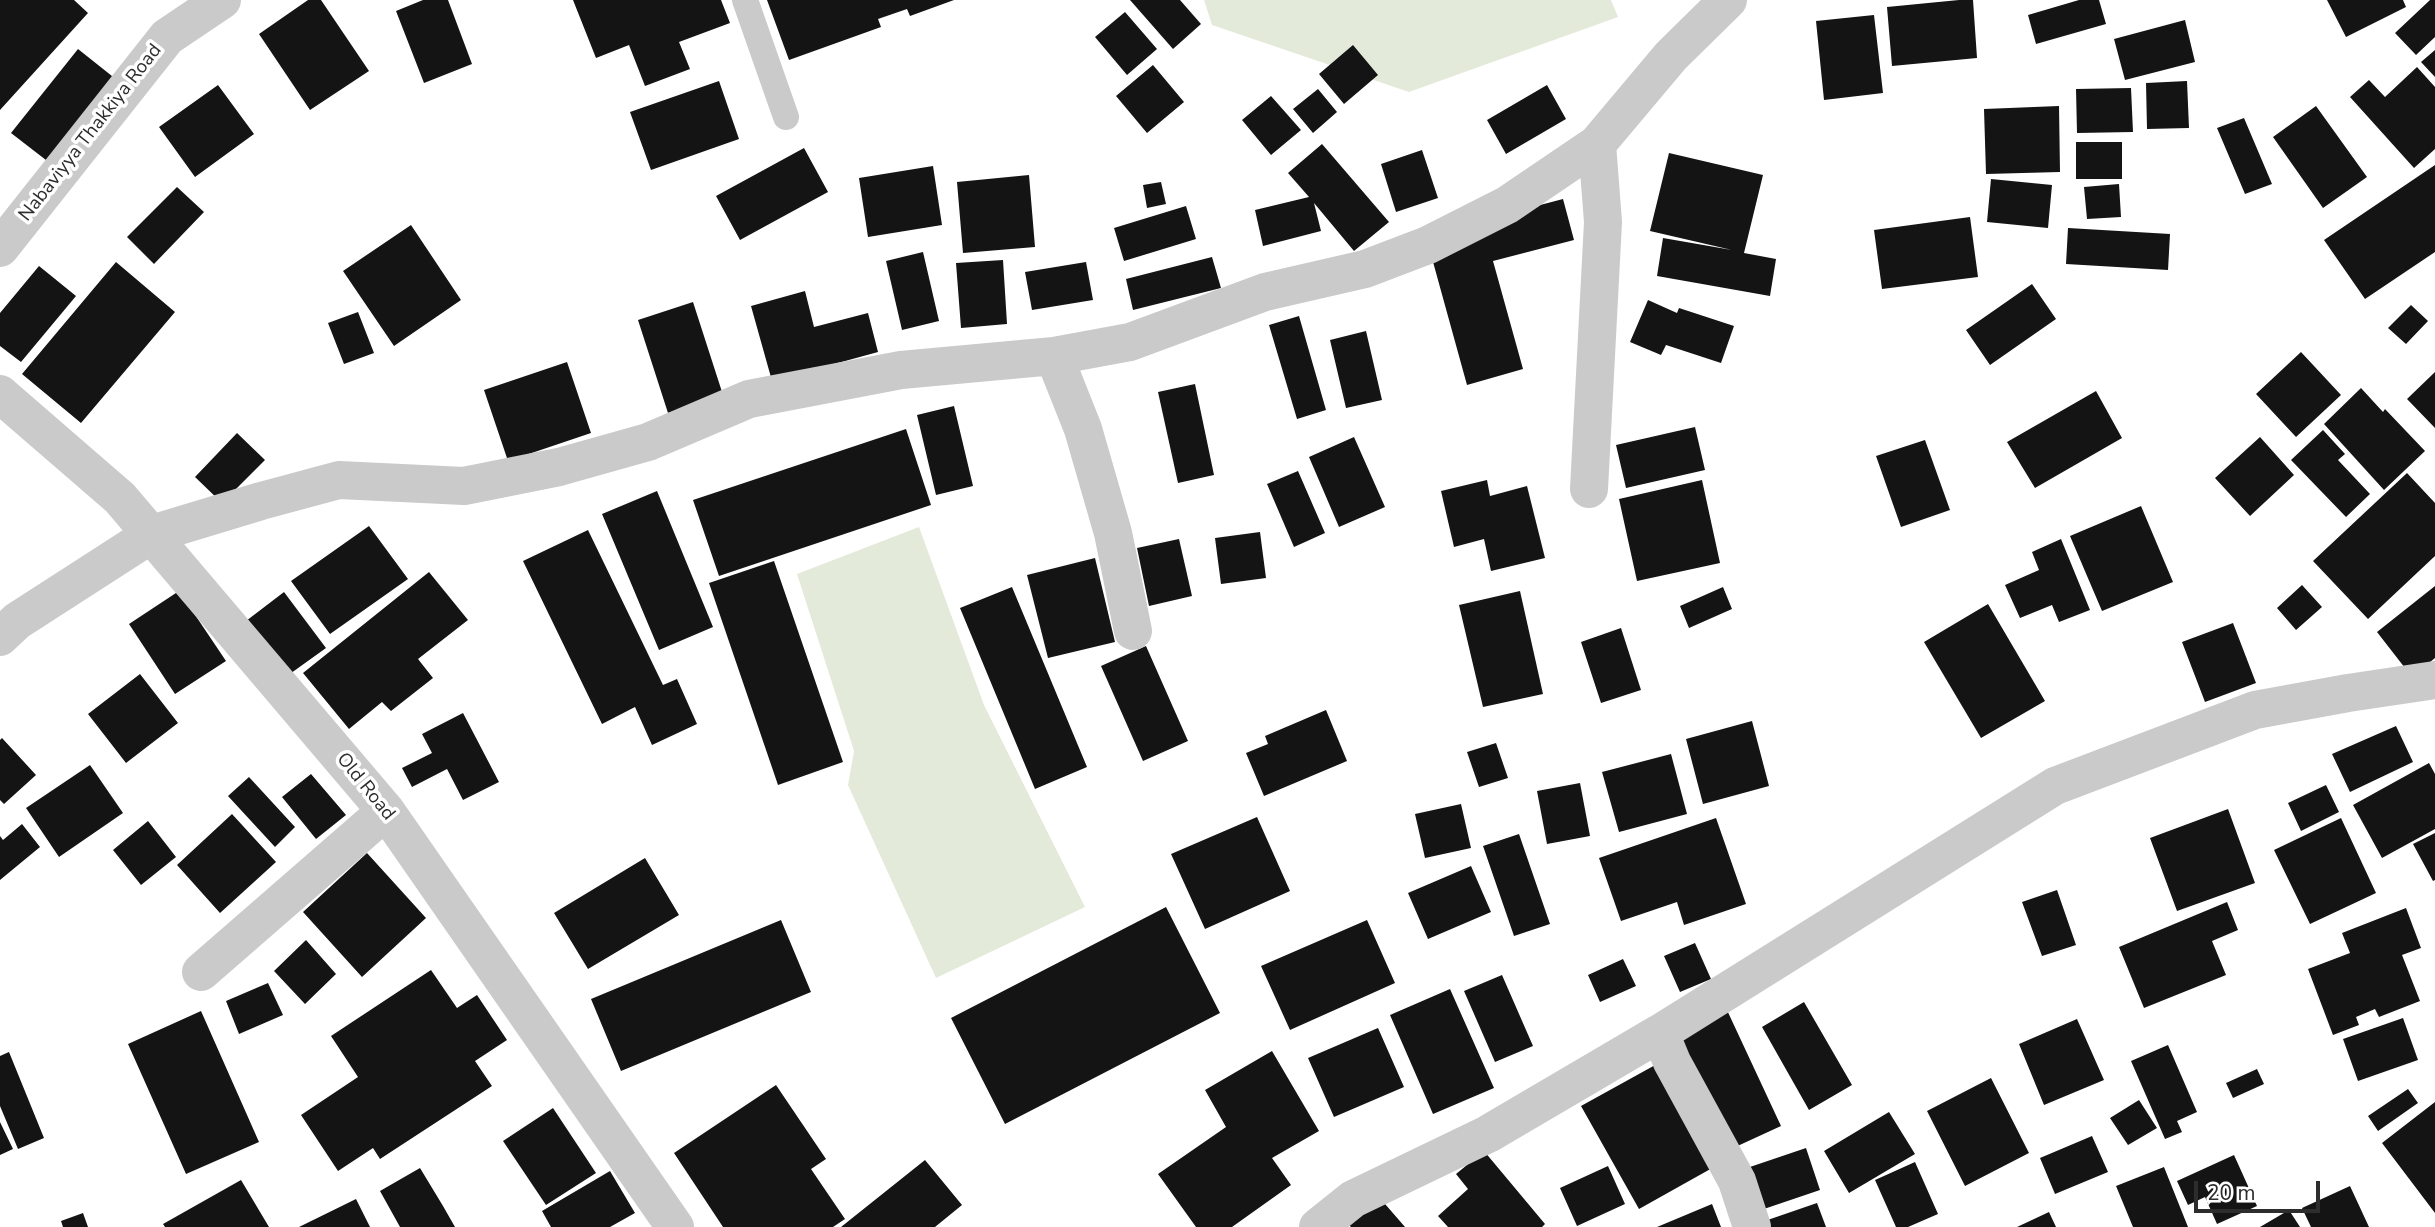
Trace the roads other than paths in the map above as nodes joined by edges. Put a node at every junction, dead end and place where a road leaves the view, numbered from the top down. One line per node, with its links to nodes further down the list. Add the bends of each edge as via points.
1 (222, 0): 6 (street, Nabaviyya Thakkiya Road, via 167,37)
2 (745, 0): 4 (lane)
3 (1728, 0): 5 (street, via 1671,57)
4 (786, 117)
5 (1597, 144): 7 (street, via 1507,205 1428,245 1365,269 1265,292 1130,342); 9 (street, via 1603,222)
6 (0, 248)
7 (1054, 356): 10 (street, via 901,370 749,399 648,442 559,467 464,486 339,480); 11 (street, via 1083,429 1114,533)
8 (0, 394): 10 (street, Old Road, via 120,498)
9 (1589, 489)
10 (152, 534): 12 (street, via 17,621); 14 (street, Old Road)
11 (1133, 631)
12 (0, 637)
13 (2435, 680): 16 (street, via 2255,710 2055,786)
14 (386, 811): 15 (street); 17 (street, Old Road)
15 (201, 972)
16 (1661, 1032): 18 (street, via 1488,1134 1353,1199); 19 (street, via 1672,1062 1737,1181)
17 (675, 1227)
18 (1318, 1227)
19 (1752, 1227)

